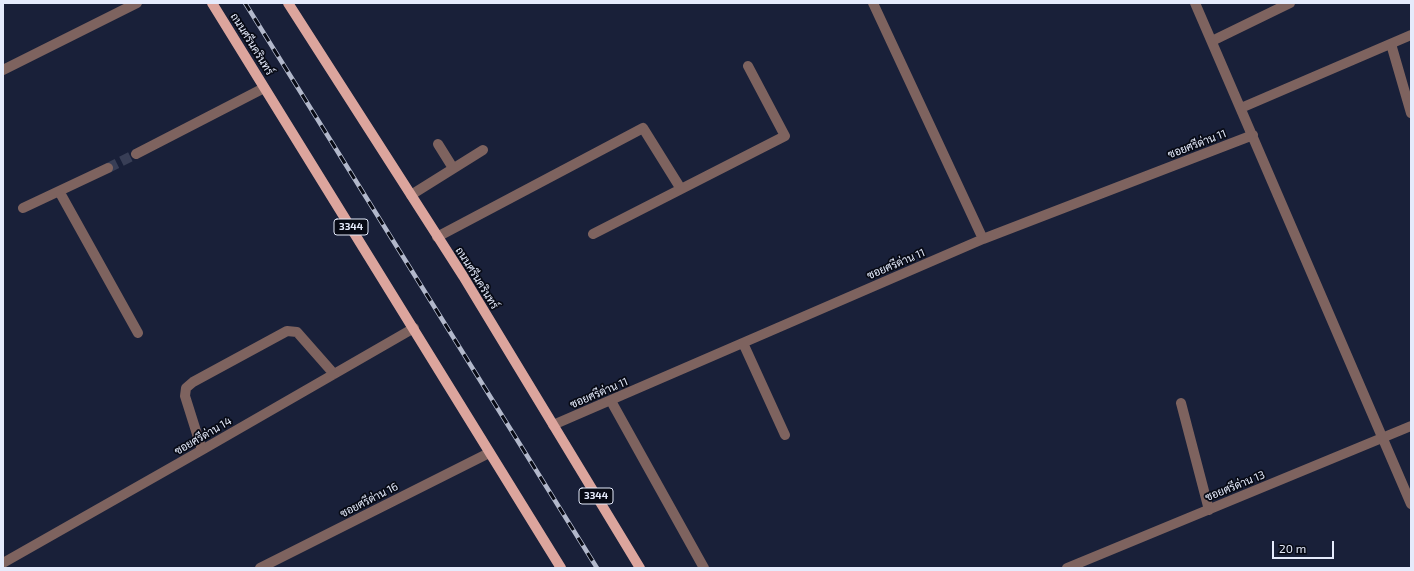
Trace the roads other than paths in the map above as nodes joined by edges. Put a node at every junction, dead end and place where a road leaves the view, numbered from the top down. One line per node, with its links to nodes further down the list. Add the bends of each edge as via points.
1 (137, 3): 11 (street)
2 (212, 3): 12 (main road, ถนนศรีนครินทร์ / 3344)
3 (288, 3): 23 (main road, ถนนศรีนครินทร์ / 3344)
4 (873, 3): 27 (street)
5 (1195, 3): 8 (street)
6 (1290, 3): 8 (street)
7 (1411, 35): 9 (street)
8 (1212, 41): 13 (street)
9 (1391, 44): 13 (street); 14 (street)
10 (748, 66): 21 (street, via 785,136)
11 (4, 67)
12 (264, 88): 18 (street); 28 (main road, ถนนศรีนครินทร์ / 3344)
13 (1241, 108): 15 (street)
14 (1411, 113)
15 (1253, 136): 27 (street, ซอยศรีด่าน 11); 37 (street)
16 (438, 144): 20 (street)
17 (483, 150): 20 (street)
18 (136, 154)
19 (108, 168): 22 (street)
20 (453, 168): 23 (street)
21 (681, 189): 25 (street); 26 (street, via 643,128)
22 (59, 191): 24 (street); 29 (street)
23 (411, 195): 26 (main road, ถนนศรีนครินทร์ / 3344)
24 (23, 208)
25 (593, 234)
26 (437, 237): 34 (main road, ถนนศรีนครินทร์ / 3344)
27 (983, 239): 30 (street, ซอยศรีด่าน 11)
28 (414, 328): 31 (street, ซอยศรีด่าน 14); 39 (main road, ถนนศรีนครินทร์ / 3344)
29 (138, 333)
30 (743, 343): 32 (street, ซอยศรีด่าน 11); 36 (street)
31 (334, 374): 38 (street, ซอยศรีด่าน 14); 38 (street, via 297,332 287,330 192,382 186,388 185,396)
32 (611, 401): 34 (street, ซอยศรีด่าน 11); 46 (street)
33 (1181, 404): 41 (street)
34 (553, 425): 45 (main road, ถนนศรีนครินทร์ / 3344)
35 (1411, 426): 37 (street, ซอยศรีด่าน 13)
36 (785, 435)
37 (1383, 438): 40 (street); 41 (street, ซอยศรีด่าน 13)
38 (202, 450): 42 (street, ซอยศรีด่าน 14)
39 (489, 452): 43 (street, ซอยศรีด่าน 16); 44 (main road, ถนนศรีนครินทร์ / 3344)
40 (1411, 504)
41 (1209, 510): 47 (street, ซอยศรีด่าน 13)
42 (5, 562)
43 (260, 568)
44 (560, 568)
45 (640, 568)
46 (704, 568)
47 (1067, 568)

